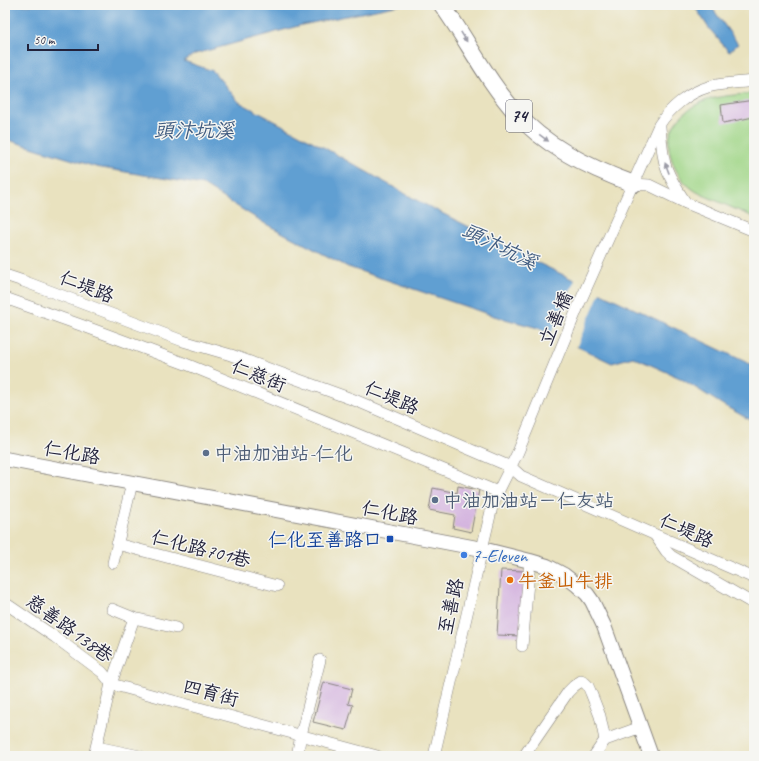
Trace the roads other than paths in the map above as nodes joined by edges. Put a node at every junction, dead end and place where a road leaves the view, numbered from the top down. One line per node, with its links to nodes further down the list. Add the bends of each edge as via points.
1 (442, 5): 4 (highway, 74, one-way to 4, via 517,115 545,140 563,151)
2 (754, 81): 3 (street, 立善橋, via 711,87 694,93 675,106)
3 (659, 125): 4 (street, 立善橋); 5 (street, one-way to 3, via 666,165)
4 (634, 184): 5 (street, via 649,185); 10 (street, 立善橋, via 580,302)
5 (686, 203): 6 (street)
6 (754, 231)
7 (5, 275): 10 (street, 仁堤路, via 183,341 231,355 357,401)
8 (5, 298): 12 (street, 仁慈街, via 186,364)
9 (5, 459): 11 (main road, 仁化路)
10 (511, 467): 12 (street, 至善路); 13 (street, 仁堤路, via 521,476)
11 (132, 483): 14 (street); 15 (main road, 仁化路)
12 (498, 492): 15 (street, 至善路)
13 (655, 535): 18 (street, 仁堤路); 21 (street, via 671,556)
14 (117, 544): 17 (street); 19 (street, 仁化路701巷)
15 (482, 550): 16 (main road, 仁化路); 35 (street, 至善路)
16 (530, 561): 25 (street); 28 (main road, 仁化路, via 564,575 587,594 604,626)
17 (113, 563)
18 (754, 578)
19 (277, 586)
20 (5, 602): 27 (street, 慈善路138巷, via 102,672)
21 (754, 604)
22 (112, 609): 23 (street)
23 (134, 618): 24 (street); 27 (street)
24 (176, 628)
25 (522, 646)
26 (320, 660): 29 (street)
27 (111, 684): 29 (street, 四育街); 31 (street)
28 (641, 727): 30 (street); 38 (main road, 仁化路)
29 (301, 735): 33 (street); 34 (street, 四育街)
30 (605, 740): 36 (street, via 591,692 581,681 568,692); 37 (street)
31 (96, 751): 32 (street)
32 (140, 756)
33 (297, 756)
34 (378, 756)
35 (434, 756)
36 (524, 756)
37 (594, 756)
38 (651, 756)

